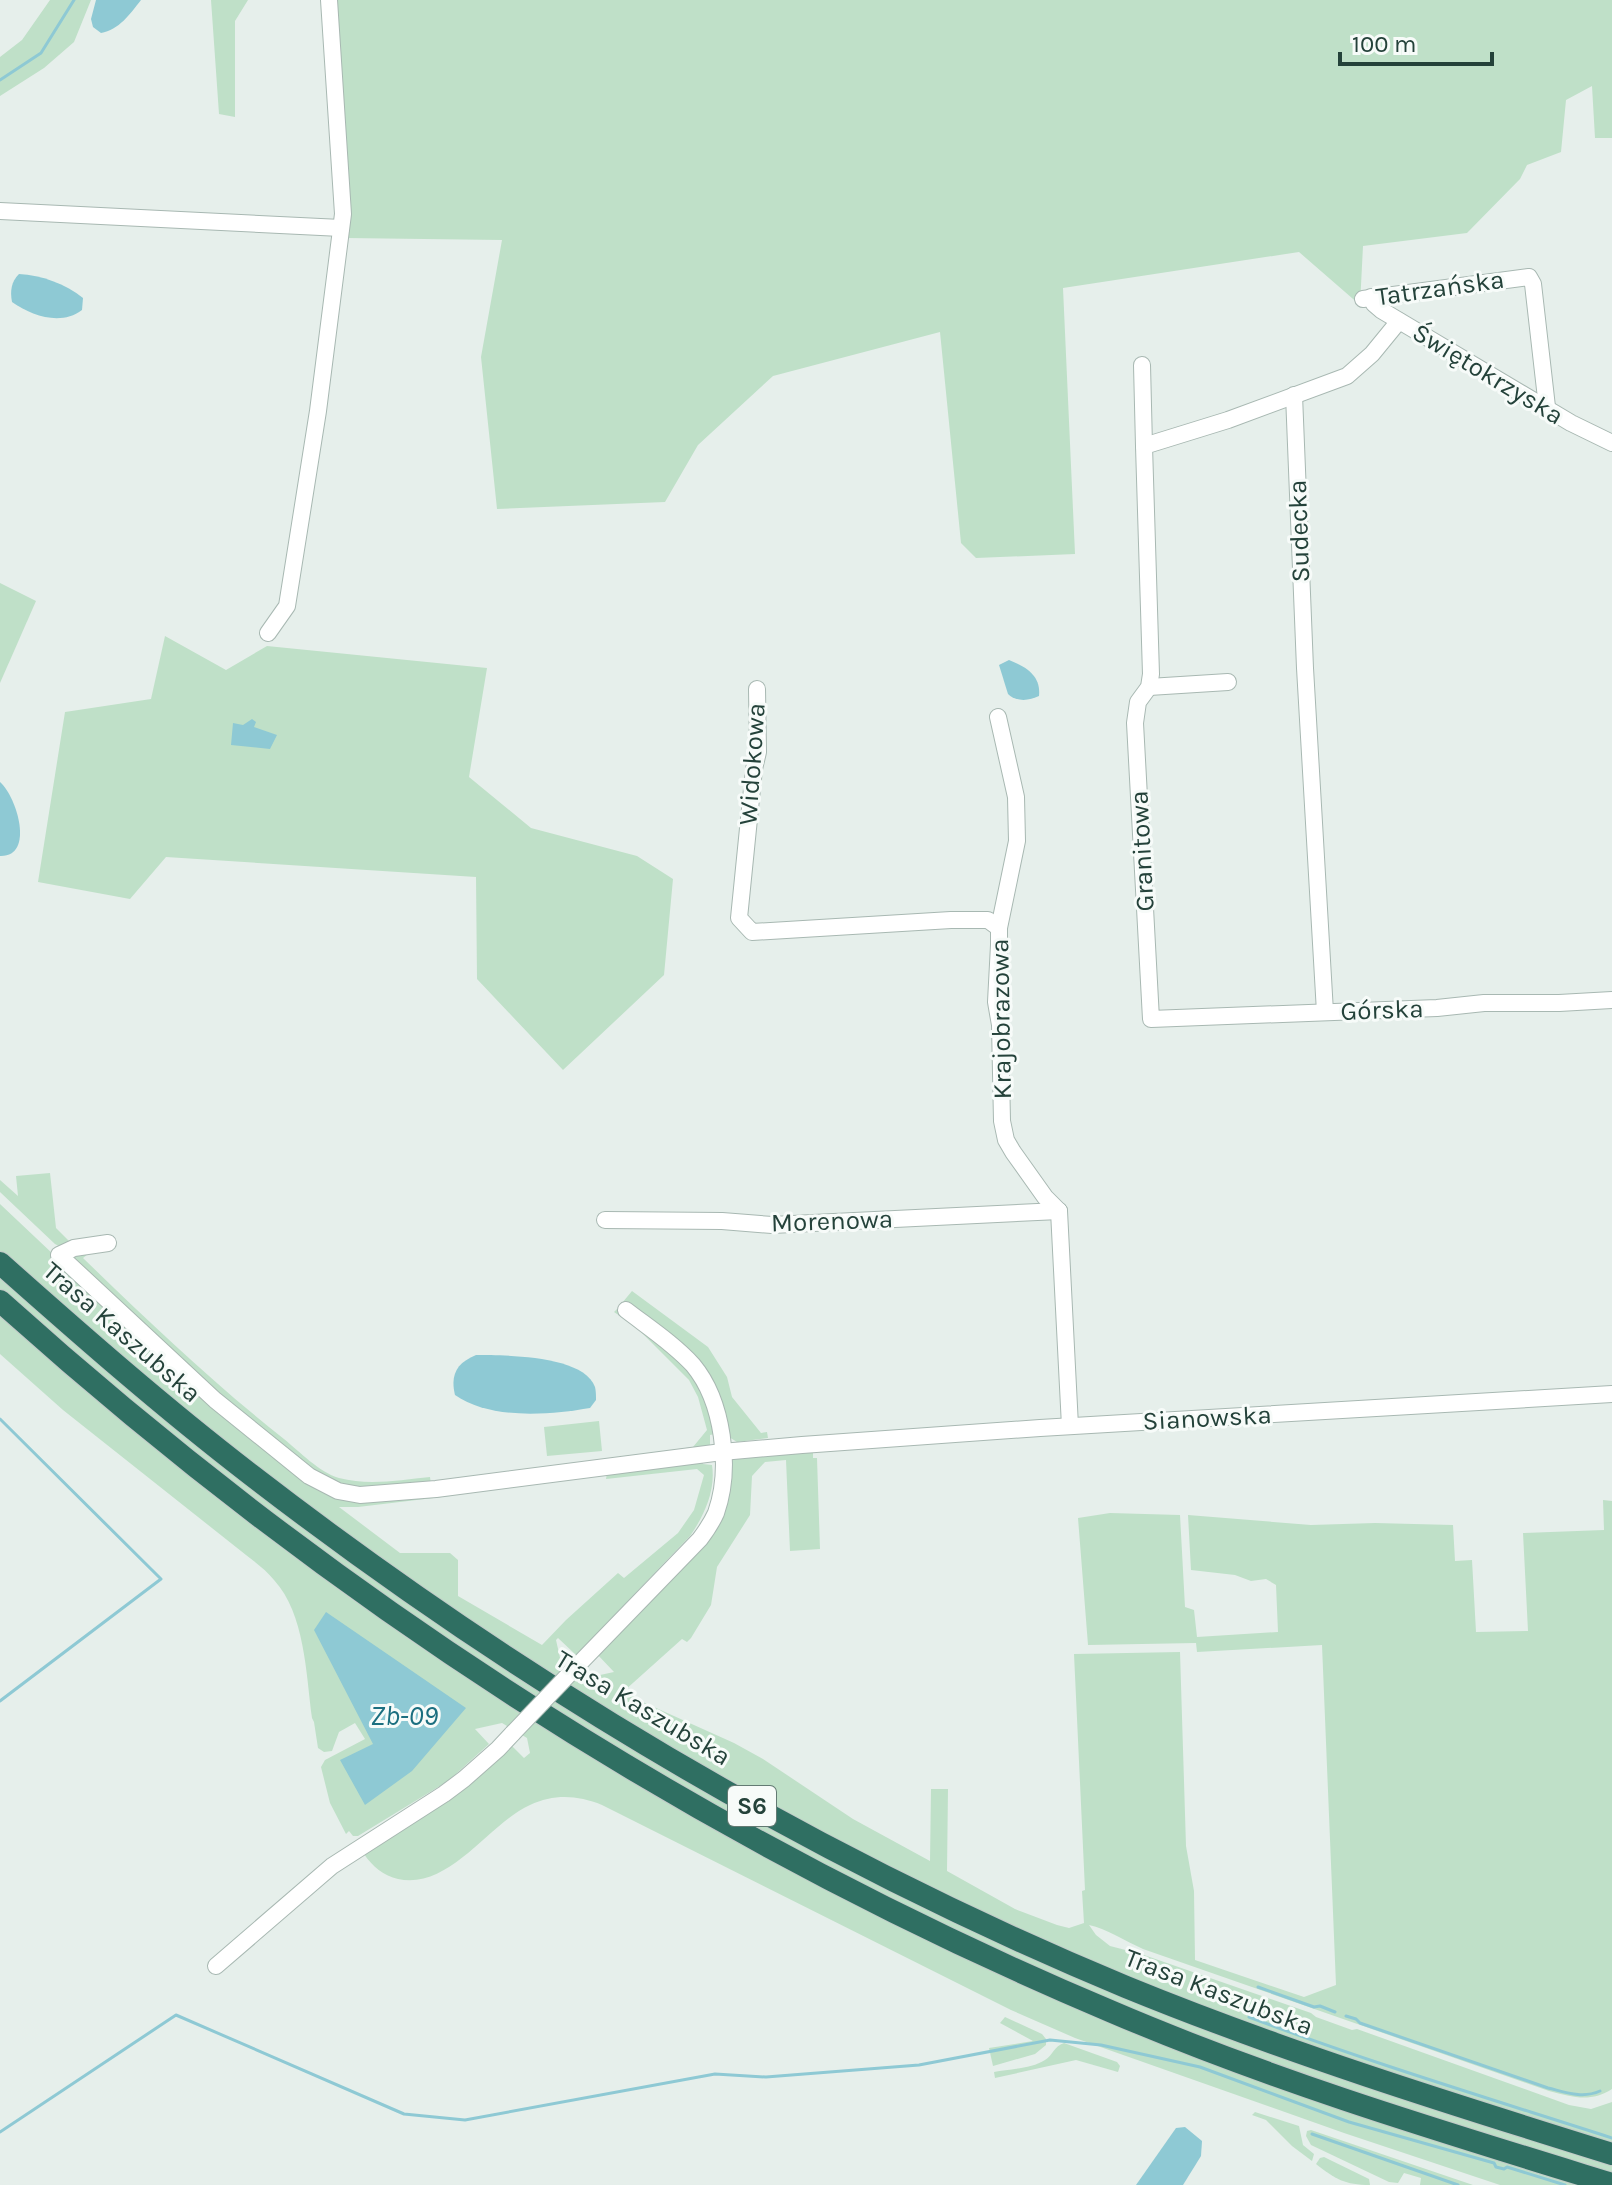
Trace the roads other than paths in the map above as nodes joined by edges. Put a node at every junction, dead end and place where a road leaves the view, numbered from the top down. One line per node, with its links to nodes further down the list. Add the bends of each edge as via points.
1 (329, 0): 3 (street)
2 (0, 211): 3 (street)
3 (341, 228): 11 (street, via 287,606)
4 (1367, 298): 5 (street, Świętokrzyska); 8 (street, Tatrzańska, via 1529,277)
5 (1399, 321): 7 (street, via 1347,376); 8 (street, Świętokrzyska)
6 (1142, 365): 10 (street, Granitowa)
7 (1294, 395): 10 (street); 18 (street, Sudecka)
8 (1547, 407): 9 (street, Świętokrzyska)
9 (1612, 443)
10 (1144, 446): 13 (street, Granitowa)
11 (268, 633)
12 (1228, 682): 13 (street)
13 (1149, 687): 19 (street, Granitowa, via 1138,702 1135,723)
14 (757, 689): 16 (street, Widokowa, via 758,752 739,918 752,932 951,920 988,920)
15 (998, 717): 16 (street, Krajobrazowa, via 1016,797 1017,841)
16 (999, 928): 20 (street, Krajobrazowa, via 996,1002 1006,1140)
17 (1612, 1000): 18 (street, Górska)
18 (1325, 1012): 19 (street, Górska)
19 (1151, 1019)
20 (1059, 1211): 21 (street, Morenowa, via 772,1225); 27 (street)
21 (605, 1220)
22 (108, 1243): 28 (street, Sianowska, via 59,1255 215,1400 309,1476 338,1491 371,1495 436,1489)
23 (0, 1263): 30 (highway, Trasa Kaszubska / S6, via 162,1404 381,1572 603,1719 769,1815 1006,1934 1209,2020 1362,2076)
24 (0, 1301): 31 (highway, S6, via 155,1436 364,1595 601,1751 767,1847 994,1961 1185,2042 1355,2103)
25 (626, 1310): 28 (street, via 700,1375 717,1412)
26 (1612, 1394): 27 (street, Sianowska)
27 (1070, 1426): 28 (street, Sianowska)
28 (722, 1452): 29 (street, bridge, via 719,1502 700,1539 513,1733 454,1787 332,1866)
29 (216, 1966)
30 (1612, 2154)
31 (1612, 2184)

